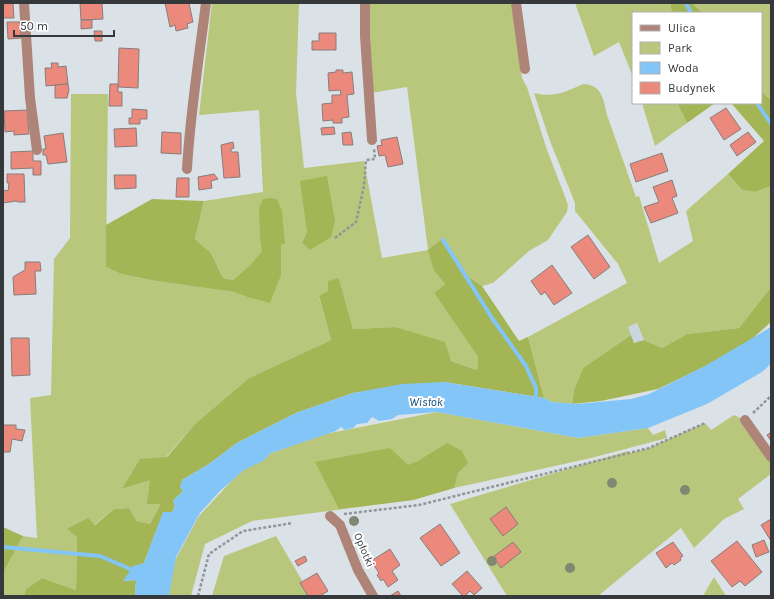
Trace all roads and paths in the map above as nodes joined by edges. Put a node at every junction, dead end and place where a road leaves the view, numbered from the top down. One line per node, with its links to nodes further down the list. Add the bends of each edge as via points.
1 (24, 3): 7 (street, via 30,98)
2 (206, 3): 8 (street, via 189,129)
3 (366, 3): 6 (street, via 365,36)
4 (516, 3): 5 (street)
5 (524, 69)
6 (372, 140): 9 (path, via 375,159 366,160 364,186 356,222)
7 (37, 150)
8 (187, 169)
9 (335, 238)
10 (771, 396): 11 (path)
11 (745, 420): 13 (street)
12 (705, 423): 14 (path, via 649,448 419,505)
13 (771, 457)
14 (330, 516): 17 (street, Opłotki, via 340,525 358,570)
15 (293, 523): 16 (path, via 243,531 209,554)
16 (198, 596)
17 (373, 596)

